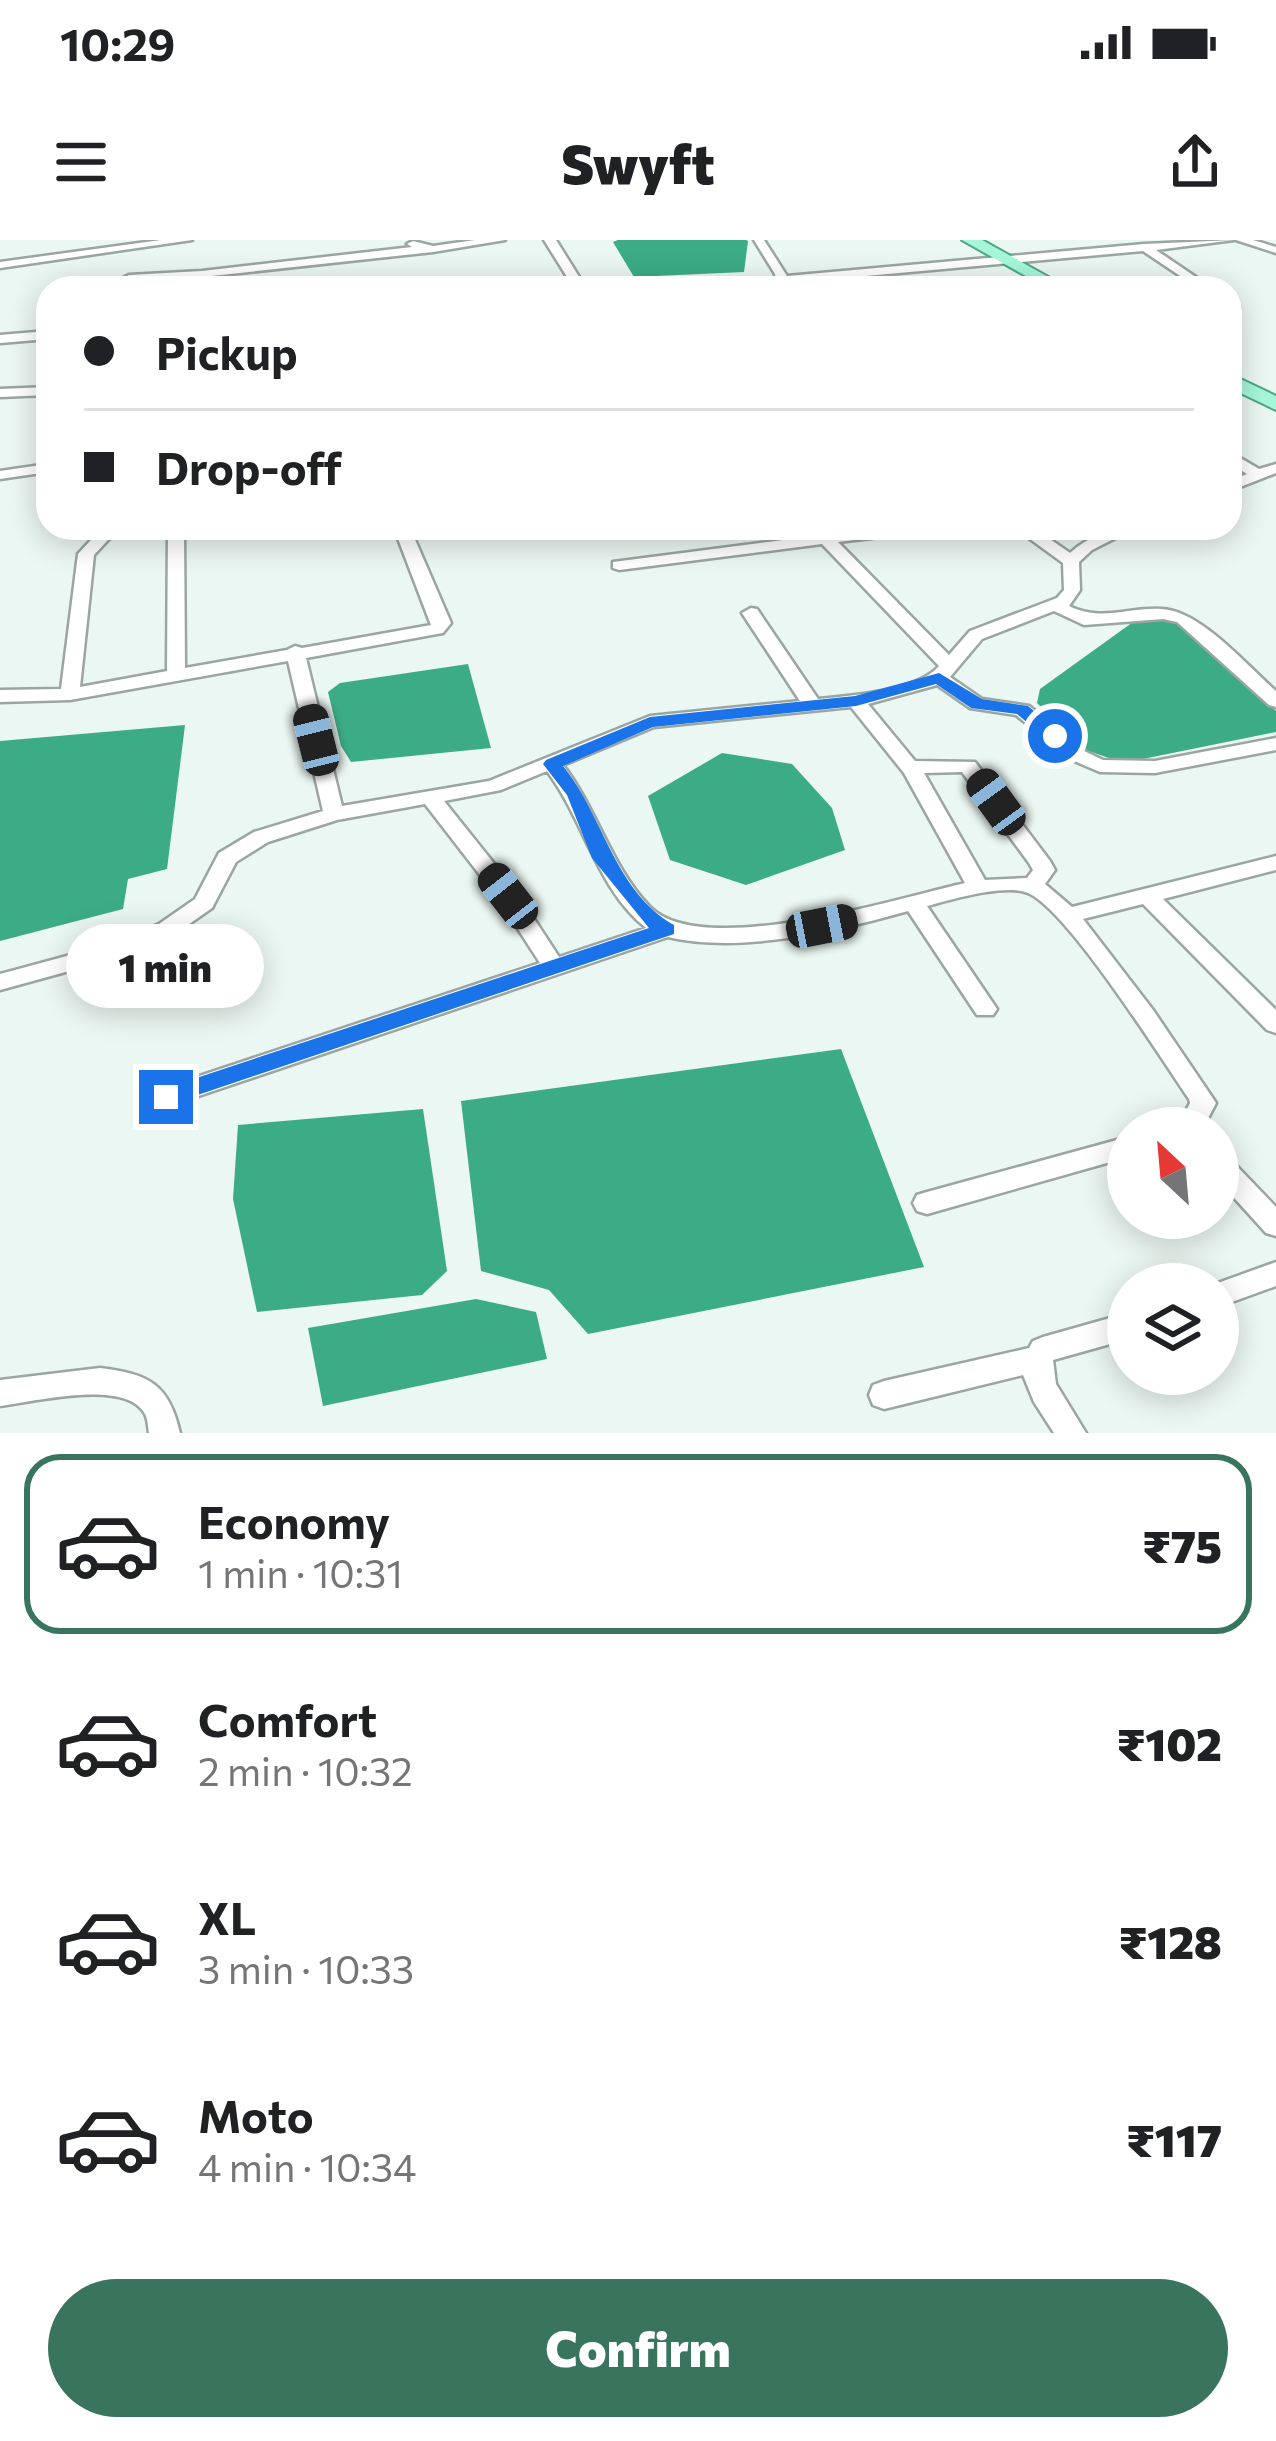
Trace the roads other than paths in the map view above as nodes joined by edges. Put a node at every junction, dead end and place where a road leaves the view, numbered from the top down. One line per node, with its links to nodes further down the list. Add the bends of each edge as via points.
1 (186, 240): 9 (street)
2 (408, 240): 11 (street)
3 (499, 240): 11 (street)
4 (550, 240): 19 (street)
5 (759, 240): 20 (street)
6 (970, 240): 14 (main road)
7 (1229, 240): 10 (street)
8 (1241, 240): 12 (street)
9 (140, 243): 13 (street)
10 (1138, 244): 14 (street); 23 (street)
11 (425, 249): 18 (street)
12 (1270, 249): 15 (street)
13 (120, 250): 16 (street); 17 (street)
14 (1004, 258): 21 (street); 22 (main road)
15 (1276, 260)
16 (0, 265)
17 (126, 276)
18 (236, 276)
19 (572, 276)
20 (778, 276)
21 (850, 276)
22 (1038, 276)
23 (1187, 276)
24 (36, 336): 25 (street)
25 (0, 339)
26 (1242, 386): 29 (main road)
27 (36, 392): 28 (street)
28 (0, 393)
29 (1276, 404)
30 (1242, 464): 34 (street)
31 (1276, 467): 34 (street)
32 (36, 470): 33 (street)
33 (0, 475)
34 (1258, 475): 35 (street)
35 (1242, 481)
36 (99, 540): 50 (street, via 86,554)
37 (176, 540): 48 (street)
38 (407, 540): 47 (street, via 442,623 437,629)
39 (784, 540): 44 (street)
40 (827, 540): 49 (street)
41 (1040, 540): 43 (street)
42 (1102, 540): 43 (street)
43 (1071, 561): 45 (street, via 1072,590)
44 (619, 566)
45 (1056, 607): 49 (street, via 976,635); 53 (street, via 1084,620 1183,618)
46 (752, 613): 54 (street)
47 (295, 651): 48 (street); 59 (street)
48 (176, 673): 50 (street)
49 (945, 673): 52 (street); 55 (street, via 977,704 1022,710 1100,766 1155,766)
50 (70, 694): 51 (street)
51 (0, 696)
52 (856, 701): 54 (street); 57 (street)
53 (1276, 701)
54 (812, 705): 56 (street, via 650,722)
55 (1276, 744)
56 (552, 764): 58 (street); 66 (street, via 576,794 602,858 648,919)
57 (910, 767): 61 (street, via 957,764 974,772 1044,870); 62 (street)
58 (432, 800): 59 (street); 67 (street)
59 (334, 814): 68 (street, via 240,847 216,873 204,903 167,928 123,949)
60 (1276, 863): 63 (street)
61 (1033, 885): 62 (street); 65 (street)
62 (979, 888): 64 (street)
63 (1147, 895): 65 (street); 70 (street)
64 (914, 904): 66 (street, via 784,932); 69 (street)
65 (1066, 916): 72 (street)
66 (667, 929): 67 (street)
67 (554, 968): 71 (street)
68 (0, 982)
69 (985, 1009)
70 (1276, 1024)
71 (166, 1097)
72 (1201, 1107)
73 (1107, 1154): 75 (street)
74 (1239, 1185): 76 (street)
75 (926, 1203)
76 (1276, 1225)
77 (1276, 1274): 78 (street)
78 (1239, 1287)
79 (1107, 1332): 80 (street, via 1042,1350)
80 (1036, 1359): 82 (street); 84 (street, via 1036,1374)
81 (0, 1394): 83 (street, via 114,1381 138,1386 152,1398)
82 (884, 1395)
83 (165, 1433)
84 (1071, 1433)

